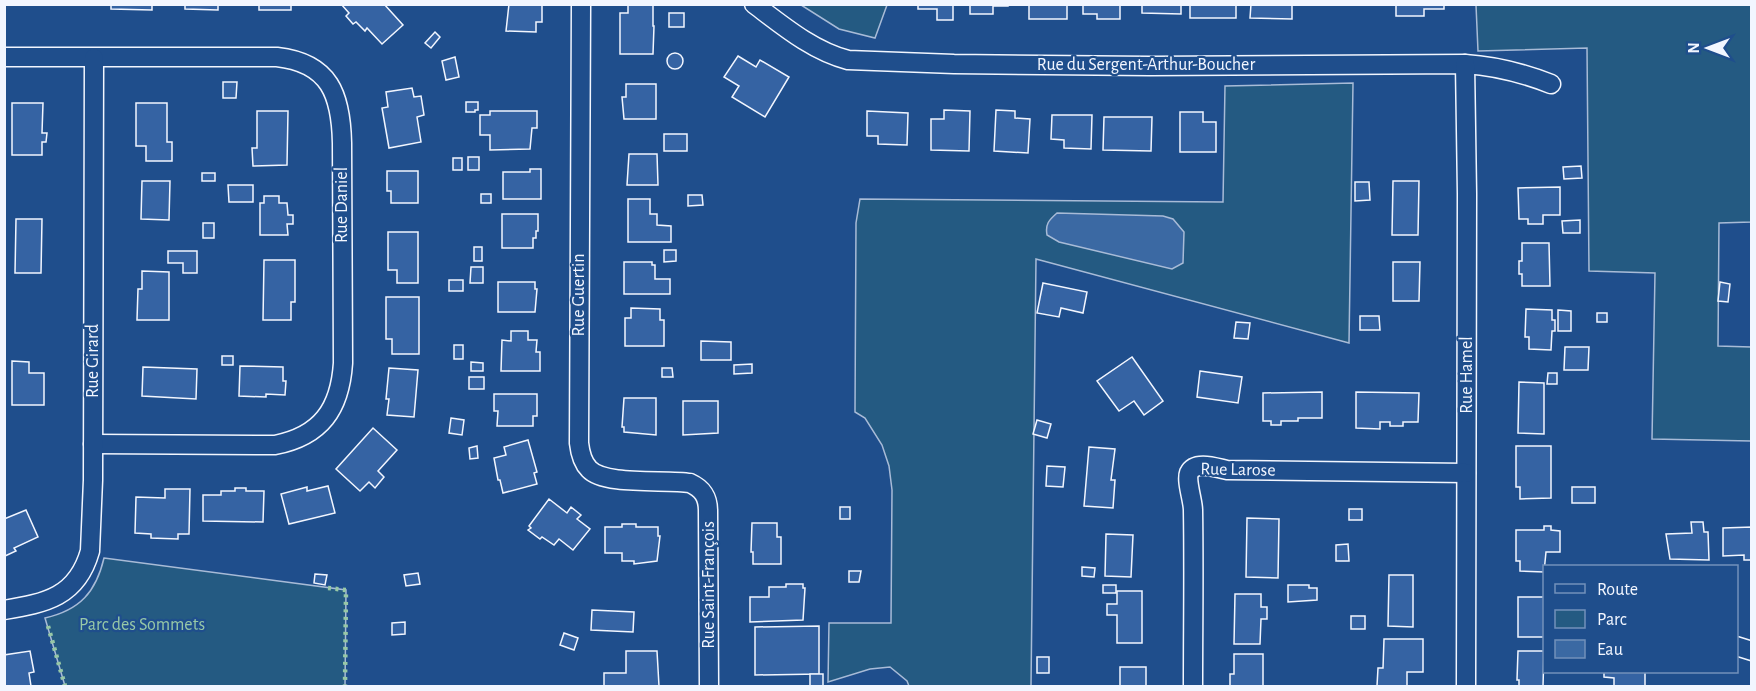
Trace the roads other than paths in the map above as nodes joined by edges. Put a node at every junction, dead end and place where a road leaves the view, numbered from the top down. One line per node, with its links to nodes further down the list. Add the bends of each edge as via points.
1 (581, 4): 9 (street, Rue Guertin, via 580,453 587,468 602,477 681,481)
2 (754, 4): 5 (street, Rue du Sergent-Arthur-Boucher, via 818,49 848,60 1150,66)
3 (4, 57): 4 (street, Rue Daniel)
4 (94, 57): 7 (street, Rue Girard); 7 (street, Rue Daniel, via 284,58 305,64 327,82 335,94 341,123 343,363 339,392 326,418 289,442)
5 (1465, 64): 6 (street, Rue du Sergent-Arthur-Boucher, via 1513,70); 8 (street, Rue Hamel)
6 (1551, 84)
7 (93, 444): 10 (street, Rue Girard, via 92,536 85,566 72,585 53,599)
8 (1466, 473): 12 (street, Rue Larose, via 1227,470 1205,466 1192,469 1188,478 1193,501); 13 (street, Rue Hamel)
9 (698, 487): 11 (street, Rue Saint-François, via 708,502)
10 (4, 610)
11 (709, 687)
12 (1193, 687)
13 (1466, 687)

